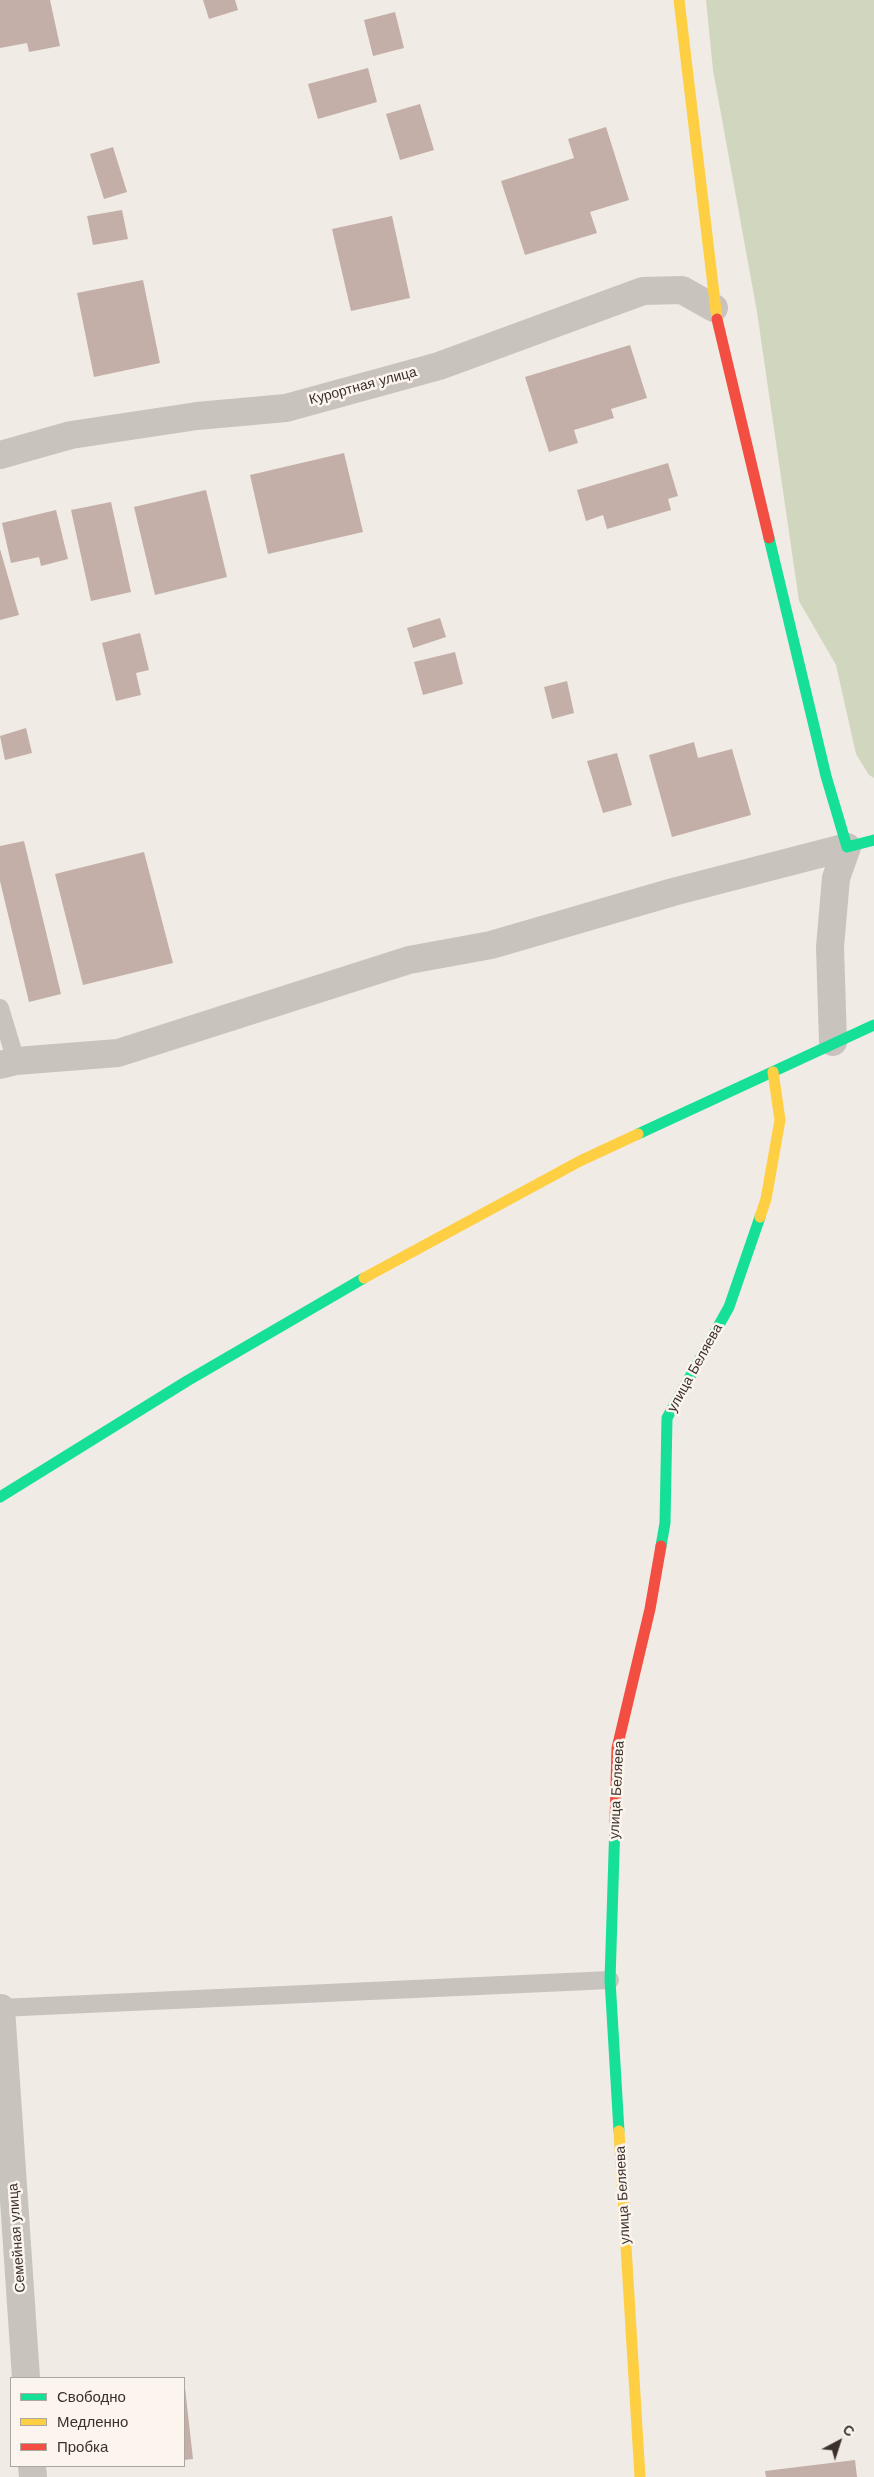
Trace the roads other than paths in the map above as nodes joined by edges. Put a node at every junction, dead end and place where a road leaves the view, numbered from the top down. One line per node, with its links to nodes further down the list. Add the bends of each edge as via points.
1 (679, 0): 2 (street)
2 (714, 308): 3 (street, Курортная улица, via 682,290 644,291 439,366 286,408 197,416 80,433); 5 (street, via 826,776)
3 (0, 455)
4 (874, 840): 5 (street)
5 (847, 847): 8 (street, via 836,878 830,947); 9 (street, via 673,892 491,945 410,960 118,1053)
6 (0, 1008): 9 (lane)
7 (874, 1025): 8 (street)
8 (833, 1042): 10 (street)
9 (8, 1063)
10 (773, 1072): 11 (street, via 580,1161 362,1279 187,1381); 12 (street, улица Беляева, via 780,1120 766,1199 729,1307 667,1418 665,1523 650,1609 617,1748)
11 (0, 1497)
12 (610, 1980): 13 (lane); 15 (street, улица Беляева)
13 (1, 2008): 14 (street, Семейная улица)
14 (26, 2377)
15 (640, 2477)

